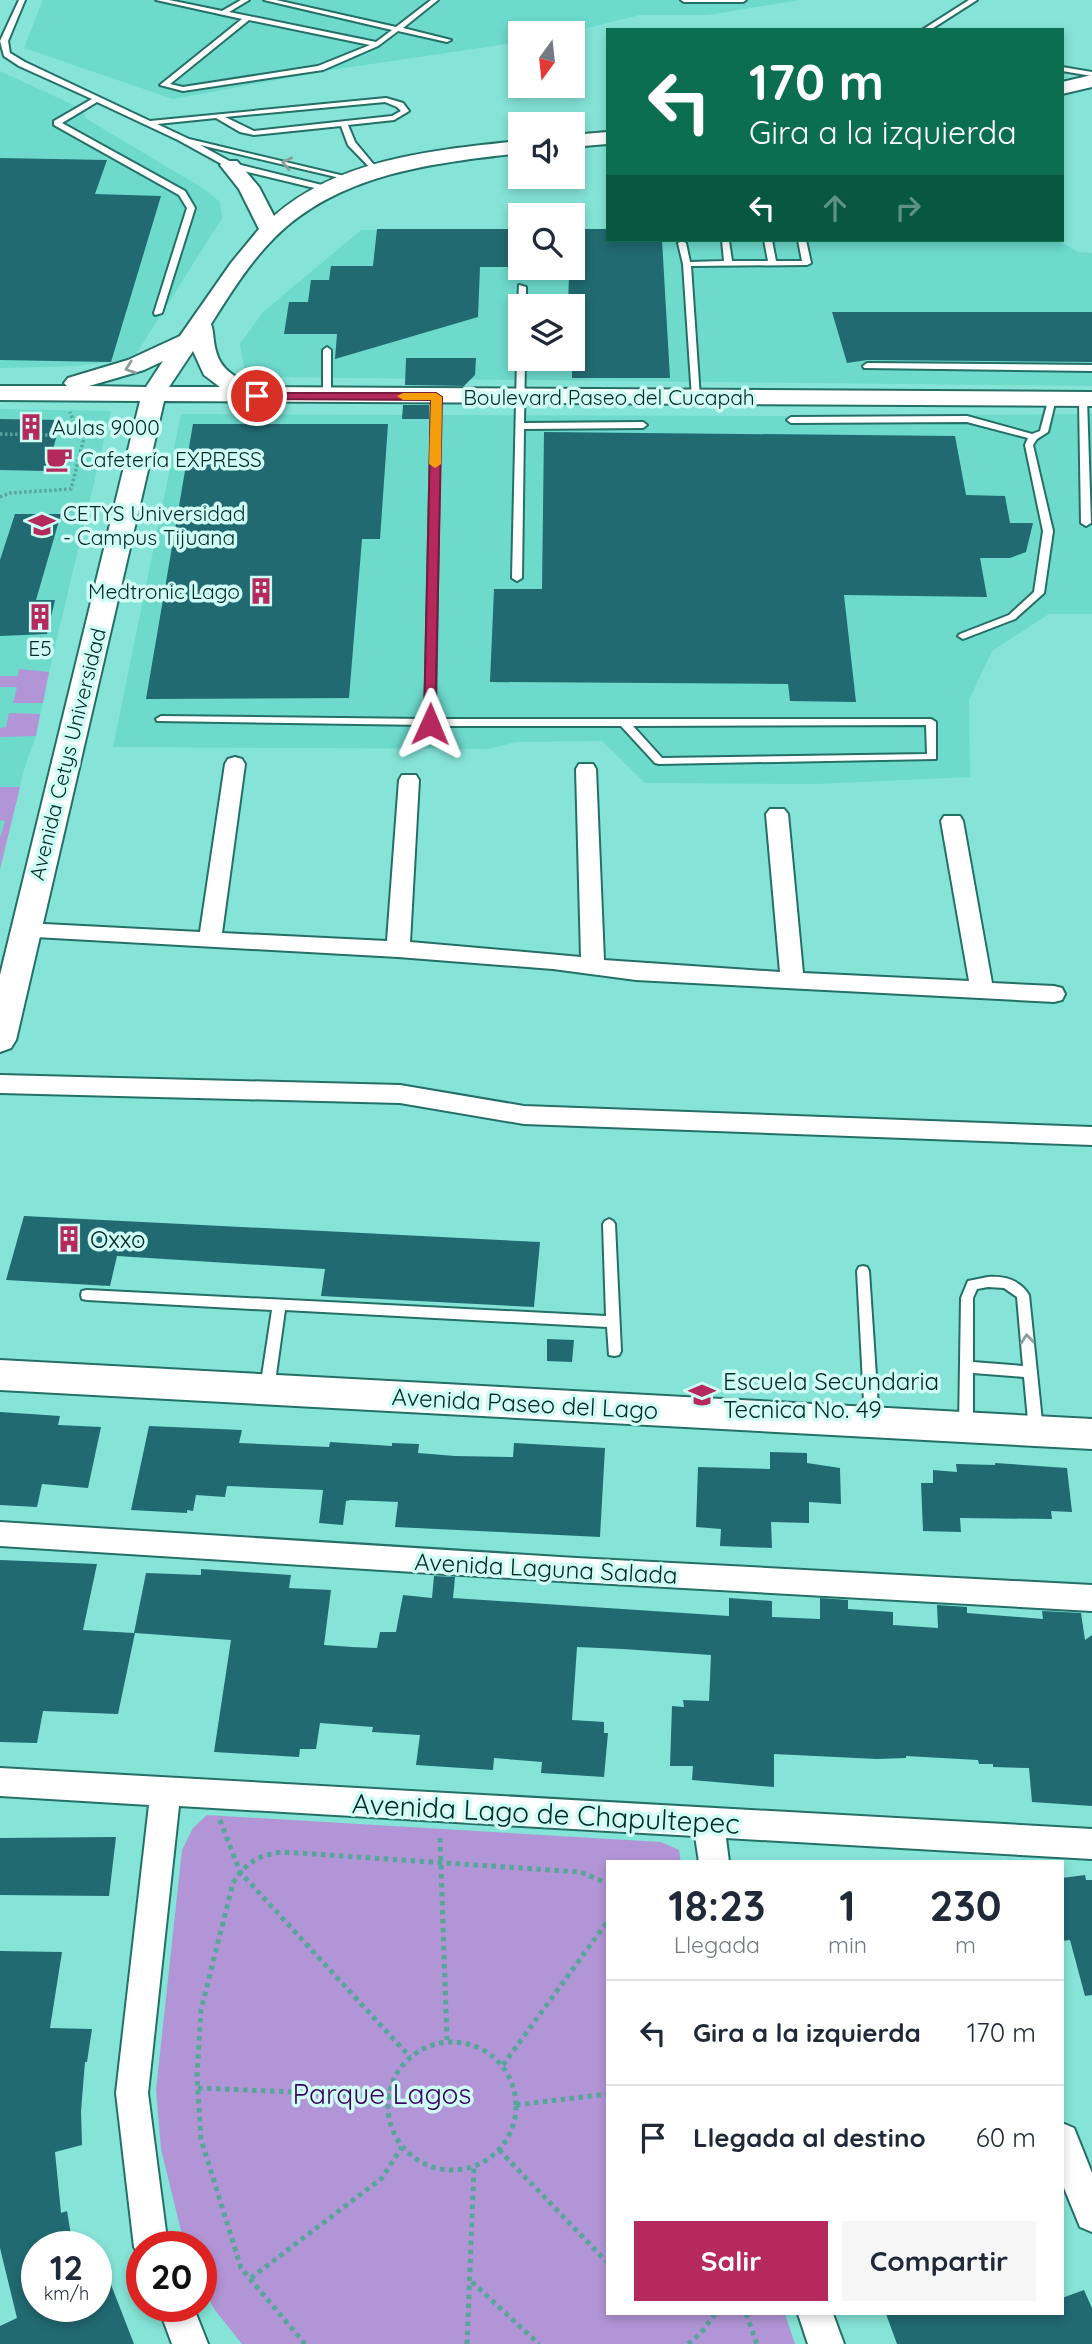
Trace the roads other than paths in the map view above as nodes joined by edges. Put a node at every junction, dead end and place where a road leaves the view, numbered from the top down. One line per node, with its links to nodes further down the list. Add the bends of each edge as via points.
1 (22, 0): 15 (lane)
2 (159, 0): 10 (lane)
3 (246, 0): 10 (lane)
4 (267, 0): 13 (lane)
5 (435, 0): 13 (lane)
6 (684, 0): 9 (lane)
7 (744, 0): 9 (lane)
8 (974, 0): 12 (lane)
9 (697, 1)
10 (223, 13): 11 (lane)
11 (247, 18): 16 (lane); 16 (lane, via 164,85 183,89 320,68)
12 (928, 28)
13 (397, 29): 14 (lane); 16 (lane)
14 (447, 40)
15 (2, 41): 17 (lane)
16 (376, 45)
17 (3, 54): 22 (lane)
18 (1064, 69): 19 (lane)
19 (1092, 74)
20 (1092, 81): 21 (main road)
21 (1064, 88)
22 (97, 99): 24 (lane); 44 (lane, via 57,123 182,193 191,208)
23 (217, 116): 24 (lane); 25 (lane, via 254,133); 25 (lane, via 386,100 400,104 405,111 394,118)
24 (148, 123): 26 (lane)
25 (344, 123): 31 (lane, via 351,143)
26 (181, 138): 30 (lane); 32 (lane, one-way to 26)
27 (606, 138): 28 (main road)
28 (585, 140)
29 (508, 148): 31 (main road, Avenida Cetys Universidad, via 449,155)
30 (230, 165): 33 (lane); 34 (main road, via 249,187)
31 (376, 172): 32 (main road, Avenida Cetys Universidad)
32 (354, 179): 33 (main road, Avenida Cetys Universidad)
33 (331, 190): 34 (main road, Avenida Cetys Universidad)
34 (270, 231): 45 (main road, Avenida Cetys Universidad)
35 (725, 242): 41 (lane)
36 (768, 242): 39 (lane)
37 (802, 242): 39 (lane, via 807,263)
38 (682, 243): 40 (lane)
39 (772, 263): 41 (lane)
40 (687, 264): 41 (lane); 57 (lane)
41 (728, 264)
42 (522, 288): 43 (lane)
43 (522, 294)
44 (158, 313)
45 (196, 332): 51 (main road, one-way to 51, via 155,358); 52 (main road, Avenida Cetys Universidad); 53 (main road, via 202,353 217,376)
46 (327, 350): 54 (lane)
47 (867, 366): 48 (lane)
48 (1092, 368)
49 (521, 371): 56 (lane)
50 (0, 393): 51 (main road, Boulevard Paseo del Cucapah)
51 (40, 393): 52 (main road, Boulevard Paseo del Cucapah)
52 (153, 396): 53 (main road, Boulevard Paseo del Cucapah); 75 (main road, Avenida Cetys Universidad)
53 (257, 396): 54 (main road, Boulevard Paseo del Cucapah)
54 (327, 396): 55 (main road, Boulevard Paseo del Cucapah)
55 (436, 397): 56 (main road, Boulevard Paseo del Cucapah); 69 (lane)
56 (520, 397): 57 (main road, Boulevard Paseo del Cucapah); 62 (lane)
57 (696, 398): 58 (main road, Boulevard Paseo del Cucapah)
58 (1052, 399): 59 (main road, Boulevard Paseo del Cucapah); 63 (lane, via 1044,432)
59 (1087, 399): 64 (lane)
60 (792, 420): 63 (lane, via 967,419)
61 (643, 425): 62 (lane)
62 (520, 426): 65 (lane)
63 (1033, 437): 66 (lane, via 1029,445 1048,531 1039,593 1012,617)
64 (1086, 523)
65 (517, 578)
66 (962, 636)
67 (161, 719): 69 (lane)
68 (624, 723): 68 (lane, via 659,761 932,757 931,722); 69 (lane)
69 (430, 724)
70 (235, 764): 76 (street)
71 (586, 769): 78 (street)
72 (410, 780): 77 (street)
73 (777, 814): 79 (street)
74 (952, 821): 80 (street)
75 (24, 931): 76 (street); 82 (main road, Avenida Cetys Universidad)
76 (210, 939): 77 (street)
77 (398, 949): 78 (street)
78 (593, 967): 79 (street)
79 (792, 978): 80 (street)
80 (982, 989): 81 (street)
81 (1055, 994)
82 (0, 1040)
83 (0, 1084): 84 (street, via 400,1094 524,1115)
84 (1092, 1136)
85 (609, 1224): 89 (lane)
86 (863, 1271): 95 (lane)
87 (87, 1295): 88 (lane)
88 (279, 1306): 89 (lane); 94 (lane)
89 (612, 1322): 90 (lane)
90 (614, 1351)
91 (967, 1367): 92 (lane); 92 (lane, one-way to 91, via 1023,1295 1014,1285 993,1280 974,1285 967,1298); 96 (lane)
92 (1030, 1372): 97 (lane)
93 (0, 1375): 94 (main road, Avenida Paseo del Lago)
94 (267, 1389): 95 (main road, Avenida Paseo del Lago)
95 (872, 1422): 96 (main road, Avenida Paseo del Lago)
96 (966, 1427): 97 (main road, Avenida Paseo del Lago)
97 (1036, 1431): 98 (main road, Avenida Paseo del Lago)
98 (1092, 1434)
99 (0, 1534): 100 (street, Avenida Laguna Salada)
100 (1092, 1598)
101 (0, 1782): 102 (street, Avenida Lago de Chapultepec)
102 (166, 1790): 103 (street, Avenida Lago de Chapultepec); 109 (street, via 132,2093)
103 (709, 1823): 105 (street, Avenida Lago de Chapultepec); 106 (street)
104 (1092, 1844): 105 (street, Avenida Lago de Chapultepec)
105 (991, 1850)
106 (714, 1860)
107 (1064, 2145): 108 (street)
108 (1092, 2215)
109 (149, 2231)
110 (816, 2315): 113 (street)
111 (181, 2322): 112 (street)
112 (190, 2344)
113 (826, 2344)

